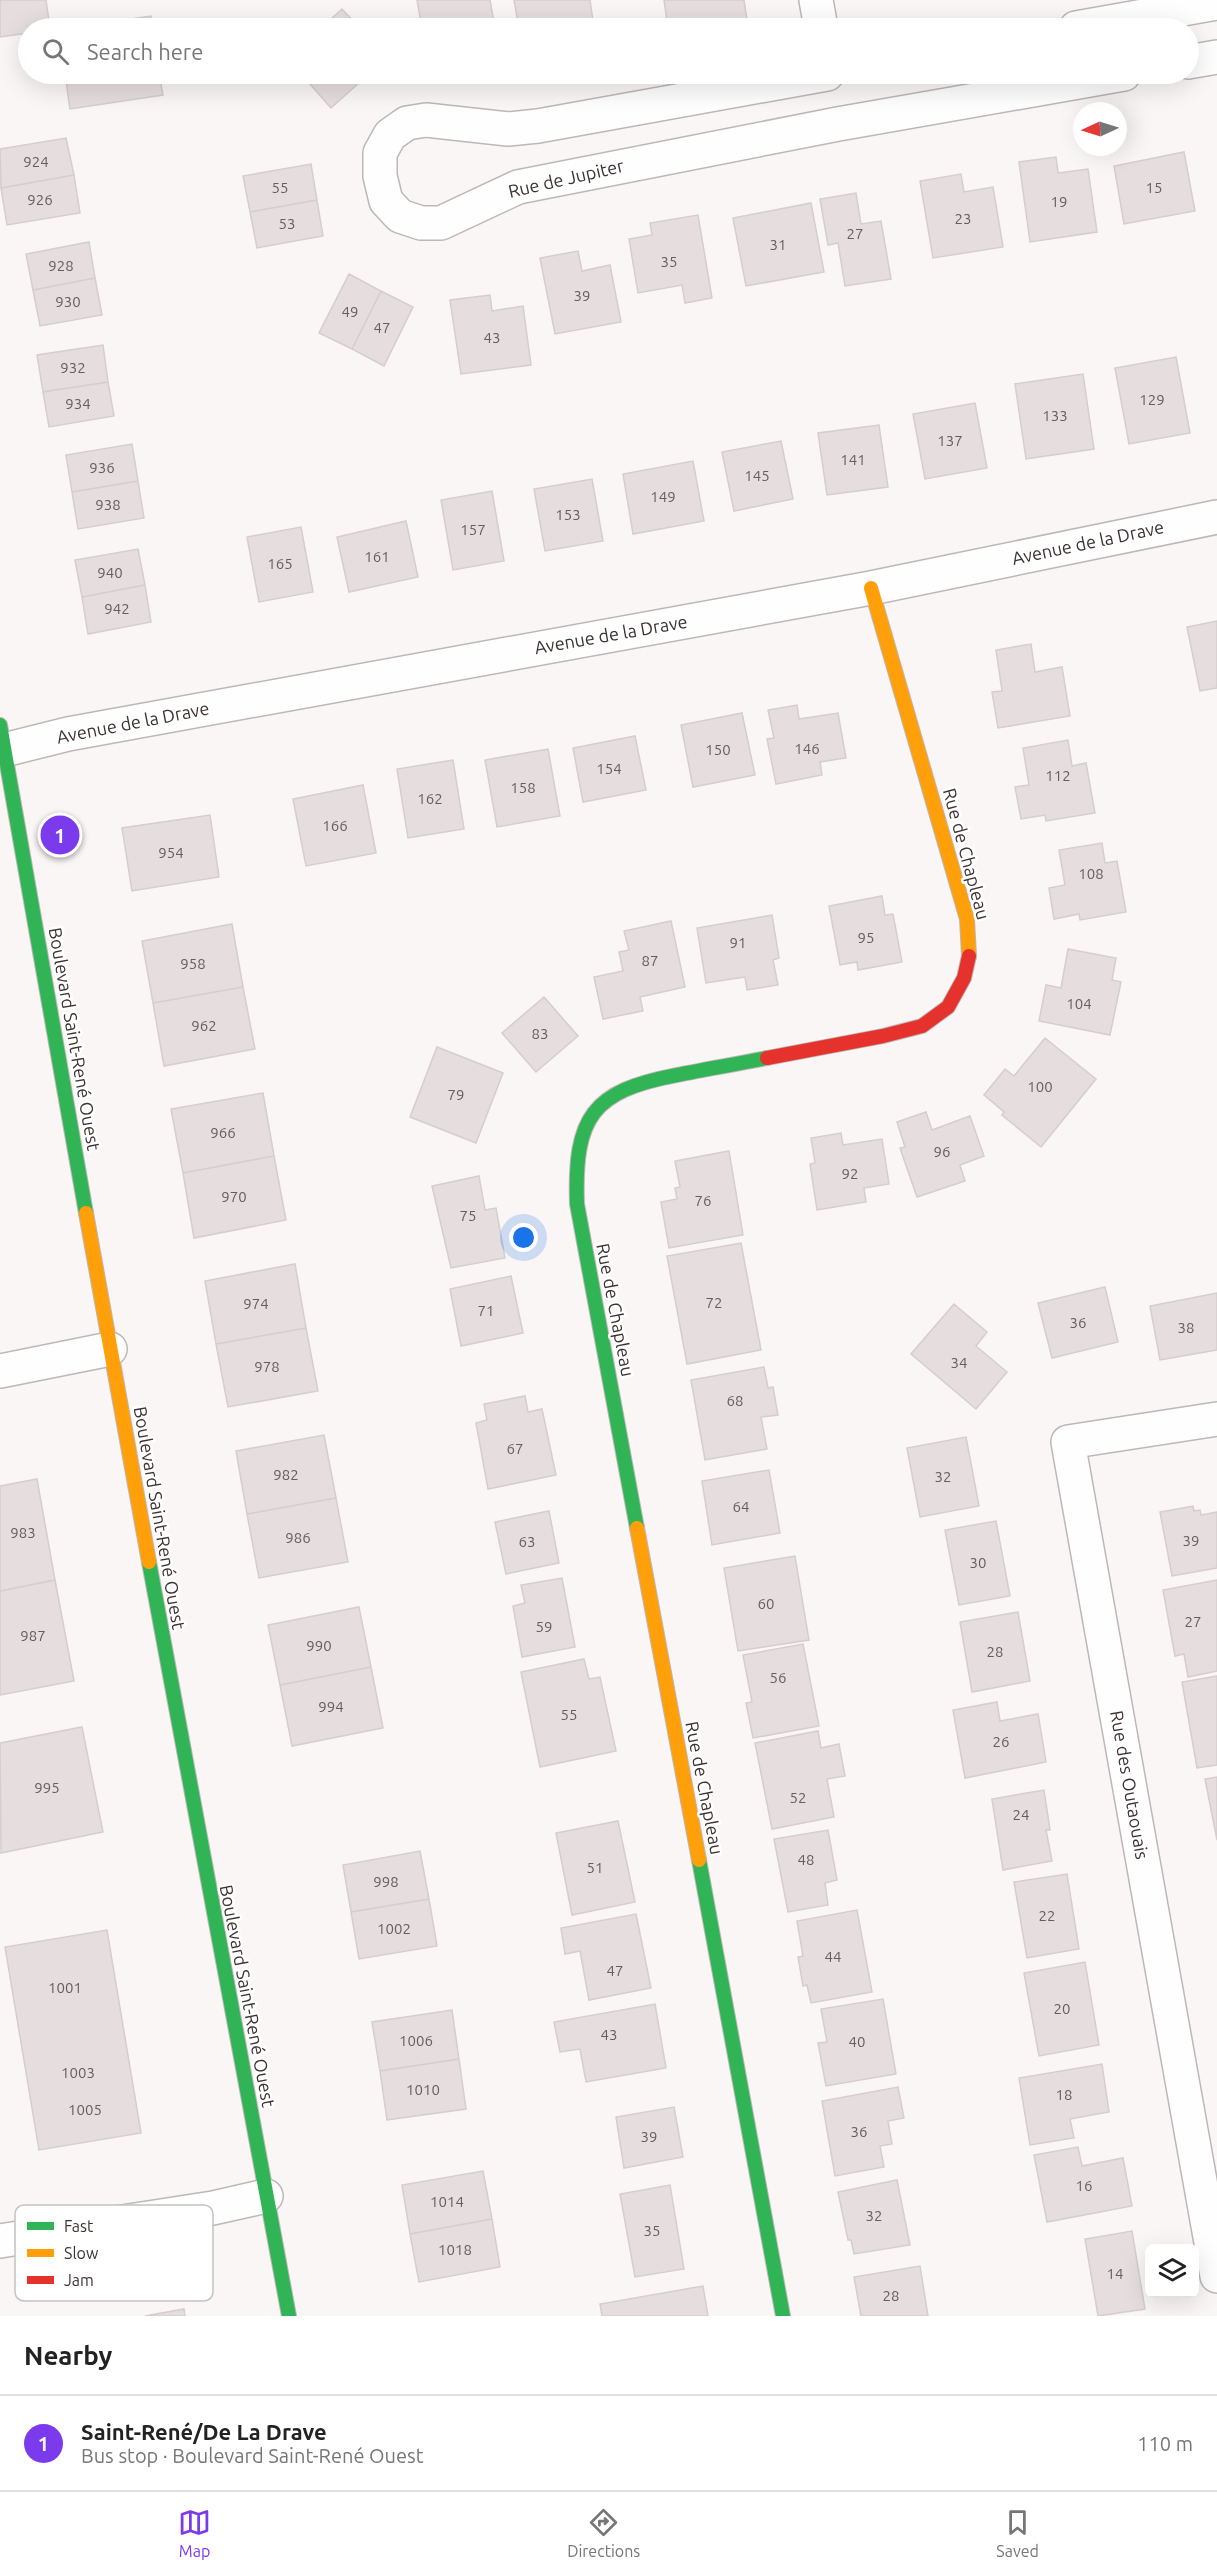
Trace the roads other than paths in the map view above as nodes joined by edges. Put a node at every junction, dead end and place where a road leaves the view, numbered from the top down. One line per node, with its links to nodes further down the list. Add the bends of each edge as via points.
1 (816, 0): 3 (street)
2 (1217, 3): 4 (street)
3 (819, 18)
4 (1132, 18)
5 (1217, 57): 6 (street)
6 (1199, 60)
7 (771, 84): 10 (street, Rue de Jupiter, via 518,128 426,120 407,123 390,135 380,153 386,201 400,216 421,223 441,223 518,187)
8 (830, 84): 10 (street)
9 (1067, 84): 10 (street, Rue de Jupiter)
10 (837, 124)
11 (1217, 517): 12 (street, Avenue de la Drave)
12 (871, 588): 13 (street, Avenue de la Drave, via 68,734); 23 (street, Rue de Chapleau, via 968,919 970,950 964,978 948,1007 922,1026 646,1081 613,1094 595,1112 582,1139 575,1168 577,1204)
13 (2, 737): 14 (street, Boulevard Saint-René Ouest)
14 (110, 1349): 15 (street); 17 (street, Boulevard Saint-René Ouest)
15 (0, 1371)
16 (1217, 1419): 21 (street, Rue des Outaouais, via 1068,1442)
17 (266, 2196): 18 (street); 22 (street, Boulevard Saint-René Ouest)
18 (213, 2208)
19 (15, 2239): 20 (street)
20 (0, 2241)
21 (1217, 2276)
22 (289, 2316)
23 (783, 2316)

